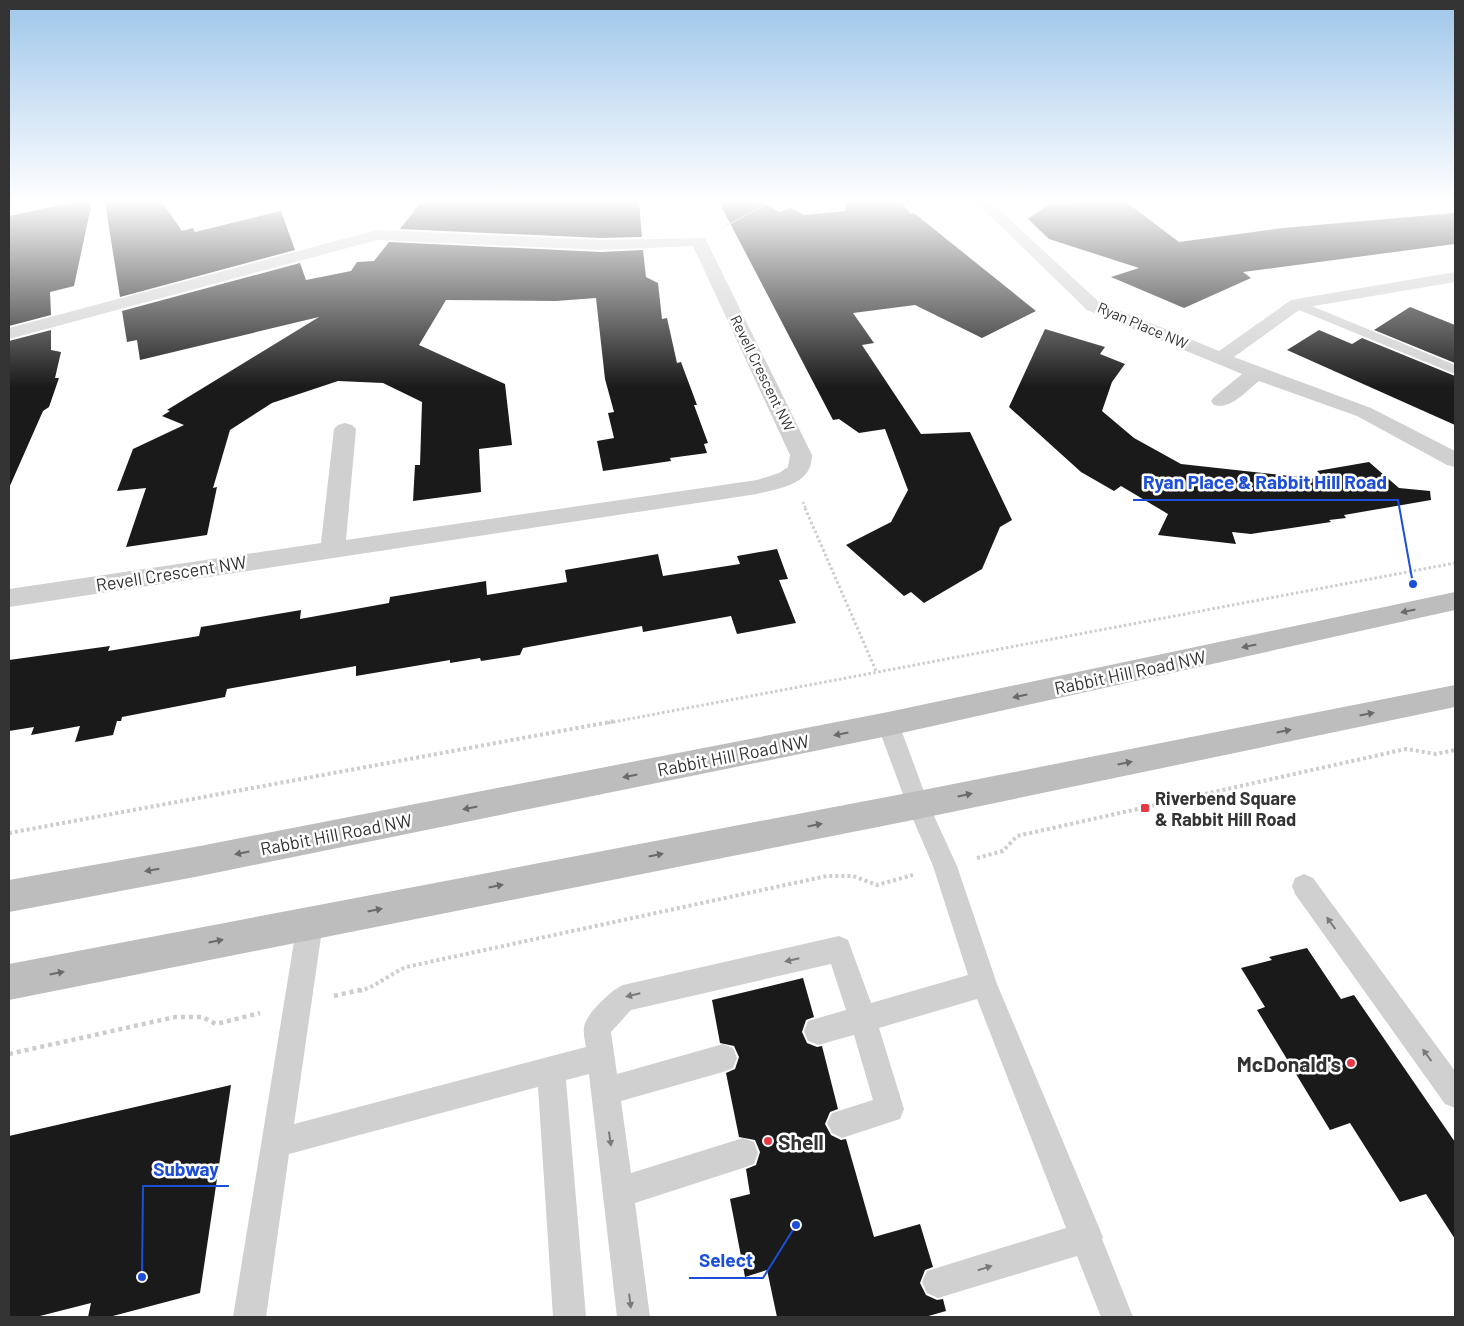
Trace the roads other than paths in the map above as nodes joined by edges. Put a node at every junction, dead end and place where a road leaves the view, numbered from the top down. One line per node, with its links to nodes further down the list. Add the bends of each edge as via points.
1 (267, 264): 6 (street, Revell Crescent NW)
2 (710, 264): 13 (street, Revell Crescent NW, via 802,454 803,464 799,471 757,487)
3 (1048, 264): 7 (street, Ryan Place NW, via 1093,306)
4 (1455, 277): 5 (street)
5 (1297, 304): 7 (street); 8 (lane)
6 (9, 334)
7 (1221, 358): 9 (street, Ryan Place NW)
8 (1455, 370)
9 (1256, 373): 10 (street); 12 (street, Ryan Place NW, via 1364,412)
10 (1221, 401)
11 (346, 429): 13 (street)
12 (1455, 460)
13 (333, 548): 14 (street, Revell Crescent NW)
14 (9, 598)
15 (1455, 601): 17 (main road, Rabbit Hill Road NW, one-way to 17)
16 (1455, 696): 18 (main road, one-way to 16)
17 (888, 724): 18 (lane); 20 (main road, Rabbit Hill Road NW, one-way to 20, via 200,862)
18 (918, 805): 21 (main road, one-way to 18); 23 (lane, via 945,866)
19 (1304, 886): 30 (lane, one-way to 19)
20 (9, 896)
21 (310, 923): 22 (main road, one-way to 21); 32 (lane)
22 (9, 982)
23 (984, 984): 24 (lane); 35 (lane)
24 (863, 1019): 25 (lane); 26 (lane, one-way to 26, via 839,949 623,998 597,1028); 31 (lane, via 890,1109)
25 (818, 1031)
26 (600, 1058): 28 (lane); 29 (lane)
27 (723, 1058): 29 (lane)
28 (551, 1069): 32 (lane); 38 (lane)
29 (604, 1092): 34 (lane, one-way to 34)
30 (1455, 1094)
31 (842, 1123)
32 (276, 1143): 37 (lane)
33 (743, 1153): 34 (lane)
34 (617, 1193): 39 (lane, one-way to 39)
35 (1087, 1237): 36 (lane, one-way to 35); 40 (lane)
36 (938, 1282)
37 (249, 1317)
38 (570, 1317)
39 (634, 1317)
40 (1117, 1317)

